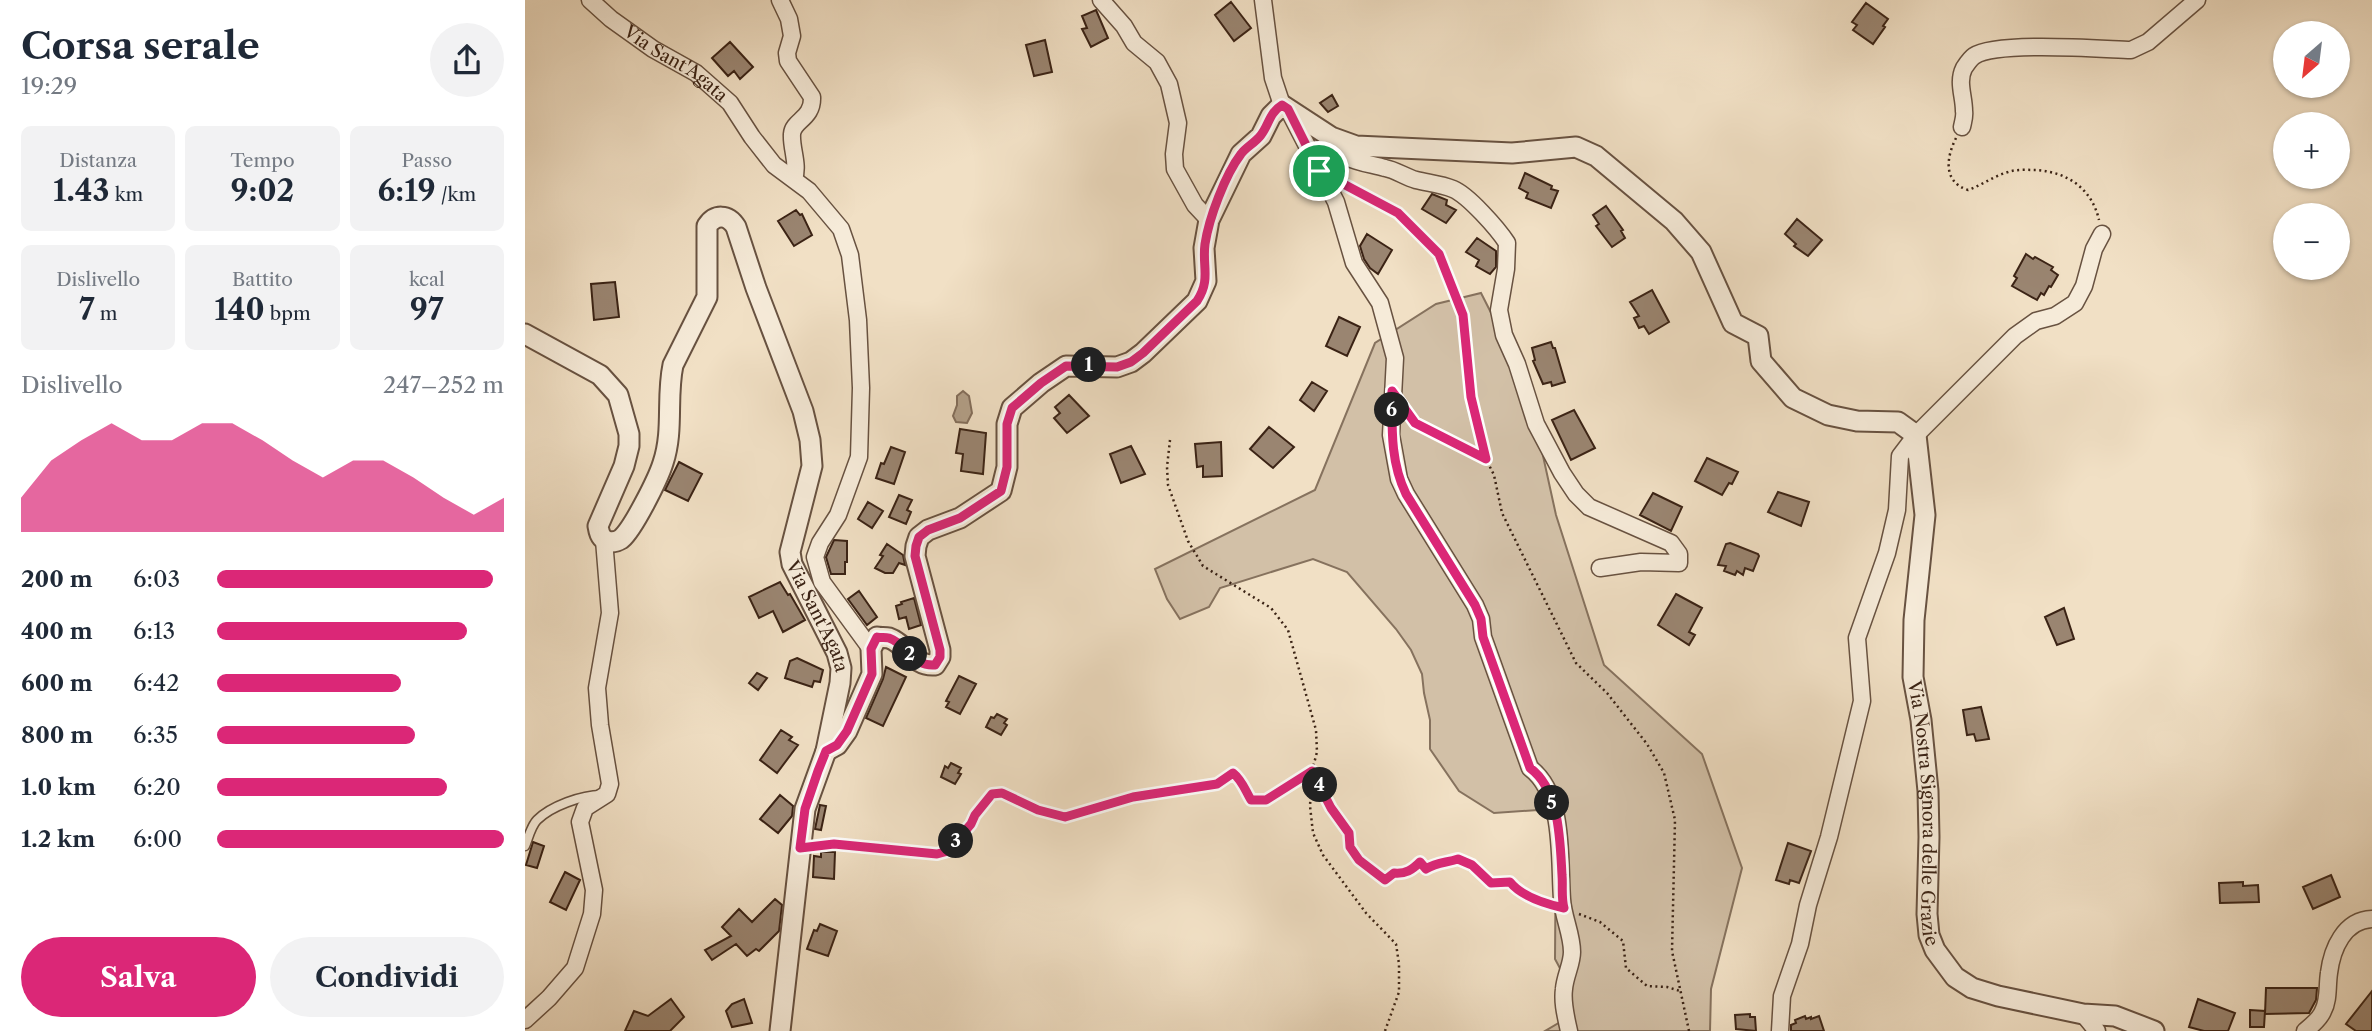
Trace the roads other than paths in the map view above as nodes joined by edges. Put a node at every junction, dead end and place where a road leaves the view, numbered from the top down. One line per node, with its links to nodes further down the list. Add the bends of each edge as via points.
1 (590, 0): 9 (street, Via Sant'Agata, via 653,49 697,73 730,103 774,165)
2 (780, 0): 9 (street, via 792,36 788,61 812,97 809,112 792,134)
3 (1101, 0): 10 (street, via 1134,43 1157,62 1170,85 1178,123 1175,169)
4 (1263, 0): 6 (street, via 1273,78)
5 (2197, 0): 7 (street, via 2148,42 2131,50 2016,47 1974,56 1960,84 1965,112)
6 (1285, 107): 8 (street); 10 (street, via 1271,116 1261,136 1241,154); 24 (street, via 1336,202 1354,263 1380,303 1395,358 1391,435 1399,479 1475,605 1530,768 1552,801 1572,954 1563,1005)
7 (1962, 127)
8 (1331, 137): 13 (street, via 1356,146 1478,153 1576,147 1596,156 1674,221 1701,252 1733,323 1758,336 1761,361 1793,398 1828,415 1898,422); 15 (street, via 1335,148 1350,159 1464,195 1507,243 1499,310 1504,335 1537,424 1562,473 1589,507 1671,543 1679,554 1679,563)
9 (794, 179): 16 (street, Via Sant'Agata, via 841,229 850,255 858,320 859,457 838,514 815,557 822,582)
10 (1209, 220): 16 (street, via 1204,248 1206,281 1197,301 1131,362 1117,367 1066,366 1041,383 1012,408 1001,491 919,537 915,556 940,650 935,665 919,662 891,638 877,637)
11 (2102, 234): 13 (street, via 2075,303 2015,336)
12 (525, 334): 14 (street, via 600,375 618,395 629,446 598,526)
13 (1916, 435): 21 (street, Via Nostra Signora delle Grazie, via 1925,515 1913,620 1913,677 1928,791 1929,935 1955,977 1972,988); 25 (street, via 1900,456 1897,510 1887,553 1857,638 1863,701 1800,944 1782,996)
14 (604, 540): 17 (street, Via Sant'Agata, via 614,542 623,537 663,465 671,425 673,365 707,298 707,226 712,219 725,217 736,227 810,440 811,466 790,552 841,668); 18 (street, via 610,613 597,688 610,784)
15 (1600, 568)
16 (871, 649): 17 (street, Via Sant'Agata, via 872,674 847,731)
17 (826, 751): 23 (street, via 805,809)
18 (607, 794): 19 (lane, via 553,809 536,821); 22 (street, via 585,808 580,822 594,890 592,914 575,968)
19 (525, 846)
20 (2372, 919): 28 (street, via 2351,926 2342,935 2332,960 2323,1012)
21 (2083, 1014): 26 (street); 27 (street, Via Nostra Signora delle Grazie, via 2115,1016)
22 (525, 1020)
23 (780, 1031)
24 (1570, 1031)
25 (1780, 1031)
26 (2097, 1031)
27 (2154, 1031)
28 (2305, 1031)

